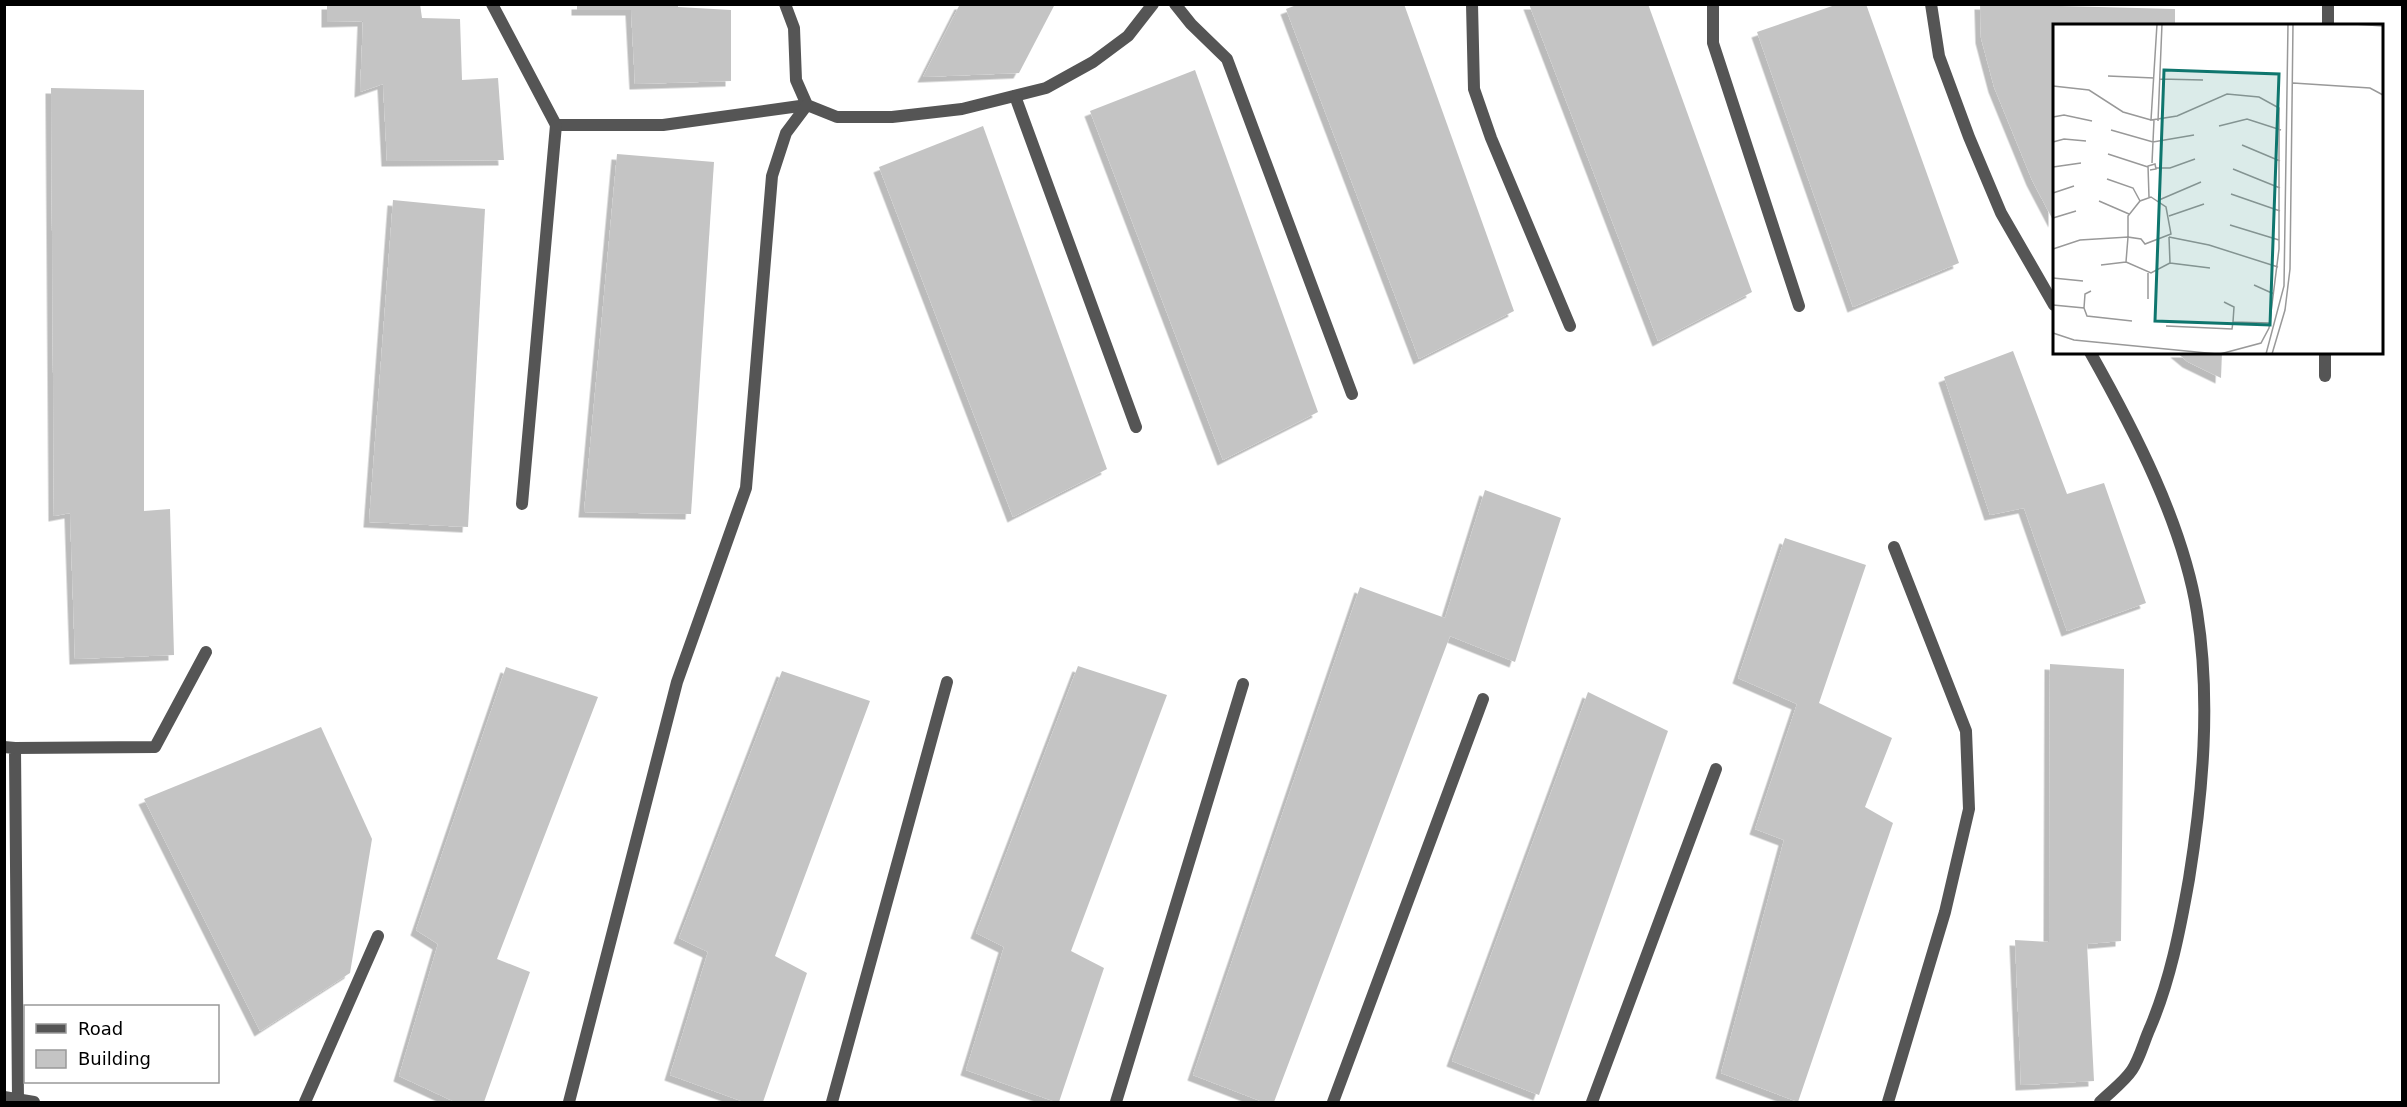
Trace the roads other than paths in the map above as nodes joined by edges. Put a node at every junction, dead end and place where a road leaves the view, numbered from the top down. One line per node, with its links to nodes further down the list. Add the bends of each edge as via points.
1 (492, 4): 12 (street)
2 (785, 4): 11 (street, via 794,28 796,80)
3 (1153, 4): 10 (street, via 1128,36 1093,62 1046,88)
4 (1175, 4): 19 (street, via 1227,59)
5 (1472, 4): 15 (street, via 1474,89)
6 (1713, 4): 14 (street, via 1713,44)
7 (1931, 4): 13 (street, via 1939,56 1969,137 2001,213)
8 (2328, 4): 9 (street)
9 (2328, 24)
10 (1015, 96): 11 (street, via 962,109 892,117 837,117); 20 (street)
11 (807, 105): 12 (street, via 663,125); 34 (street, via 786,133 772,176 746,488 677,682)
12 (556, 125): 21 (street)
13 (2053, 302)
14 (1799, 306)
15 (1570, 326)
16 (2091, 354): 40 (street, via 2140,443 2181,548 2197,611 2204,751 2181,924 2161,1003 2132,1070)
17 (2325, 354): 18 (street)
18 (2325, 376)
19 (1352, 394)
20 (1136, 427)
21 (522, 504)
22 (1894, 547): 39 (street, via 1966,731 1968,809 1945,912)
23 (206, 652): 27 (street, via 155,747)
24 (947, 682): 35 (street)
25 (1243, 684): 36 (street)
26 (1483, 699): 37 (street)
27 (10, 748): 31 (street)
28 (1716, 769): 38 (street)
29 (378, 936): 33 (street)
30 (4, 1097): 31 (street)
31 (18, 1100): 32 (street)
32 (34, 1102)
33 (305, 1102)
34 (570, 1102)
35 (832, 1102)
36 (1116, 1102)
37 (1333, 1102)
38 (1592, 1102)
39 (1888, 1102)
40 (2100, 1102)

